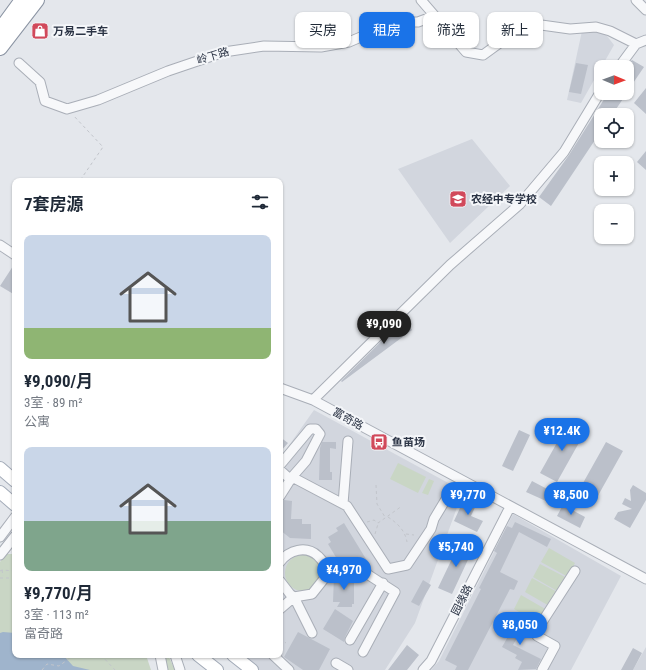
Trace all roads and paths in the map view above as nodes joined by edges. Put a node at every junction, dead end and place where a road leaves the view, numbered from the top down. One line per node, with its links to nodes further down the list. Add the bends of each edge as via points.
1 (22, 0): 8 (highway)
2 (37, 0): 11 (highway)
3 (421, 0): 6 (street)
4 (636, 0): 5 (street)
5 (646, 10)
6 (431, 12)
7 (423, 20): 16 (street, 岭下路, via 396,22 349,42 321,46 264,46 224,52 168,71 98,100)
8 (0, 30)
9 (646, 40): 10 (street)
10 (636, 44): 12 (street, via 610,30 596,27 570,29 527,23 483,54 466,52); 13 (street)
11 (0, 48)
12 (462, 48)
13 (623, 60)
14 (18, 63): 16 (street, via 40,82 45,101)
15 (596, 100): 21 (street, via 564,152 520,204 450,265)
16 (67, 109): 17 (path, via 103,147)
17 (82, 178)
18 (0, 245): 19 (street)
19 (12, 253)
20 (283, 389): 21 (street, 富奇路)
21 (312, 400): 35 (street, 富奇路)
22 (348, 441): 33 (street)
23 (283, 461): 27 (street, via 310,429 316,429 320,434 306,461)
24 (0, 468): 26 (main road)
25 (283, 472): 27 (street)
26 (12, 478)
27 (291, 479): 29 (street); 33 (street)
28 (376, 485): 36 (path, via 376,504)
29 (283, 491)
30 (0, 492): 32 (main road)
31 (446, 499): 33 (street, via 434,519 431,530 407,565 388,569 347,506)
32 (12, 502)
33 (343, 504)
34 (402, 506): 36 (path)
35 (510, 506): 56 (street, 富奇路); 82 (street, 园缘路, via 431,661)
36 (387, 517): 38 (path); 40 (path, via 396,522)
37 (12, 521): 42 (street)
38 (378, 523): 39 (path, via 374,520); 43 (path)
39 (363, 524)
40 (406, 534): 41 (path); 45 (path)
41 (414, 535)
42 (0, 537)
43 (372, 538)
44 (12, 540): 46 (street)
45 (407, 542)
46 (0, 555)
47 (283, 558): 50 (street, via 296,550 309,551 317,555)
48 (2, 570): 49 (path); 52 (path); 53 (path)
49 (12, 570)
50 (331, 570): 57 (street, via 364,572); 59 (street, via 312,594)
51 (575, 571): 83 (street, via 537,630 537,636 555,646)
52 (0, 572)
53 (3, 576)
54 (0, 578): 55 (path)
55 (12, 578)
56 (646, 580)
57 (383, 583): 62 (street); 65 (street, via 395,592)
58 (283, 586): 59 (street)
59 (294, 596): 60 (street); 61 (street)
60 (283, 606)
61 (312, 633)
62 (350, 640)
63 (283, 641): 64 (path)
64 (286, 643)
65 (363, 652)
66 (70, 658): 74 (path, via 60,666 47,664)
67 (104, 658): 75 (path)
68 (161, 658): 76 (street)
69 (176, 658): 77 (street)
70 (202, 658): 78 (main road)
71 (237, 658): 79 (main road)
72 (276, 658): 80 (street)
73 (336, 663): 81 (street)
74 (42, 670)
75 (115, 670)
76 (164, 670)
77 (180, 670)
78 (217, 670)
79 (252, 670)
80 (289, 670)
81 (348, 670)
82 (423, 670)
83 (542, 670)

